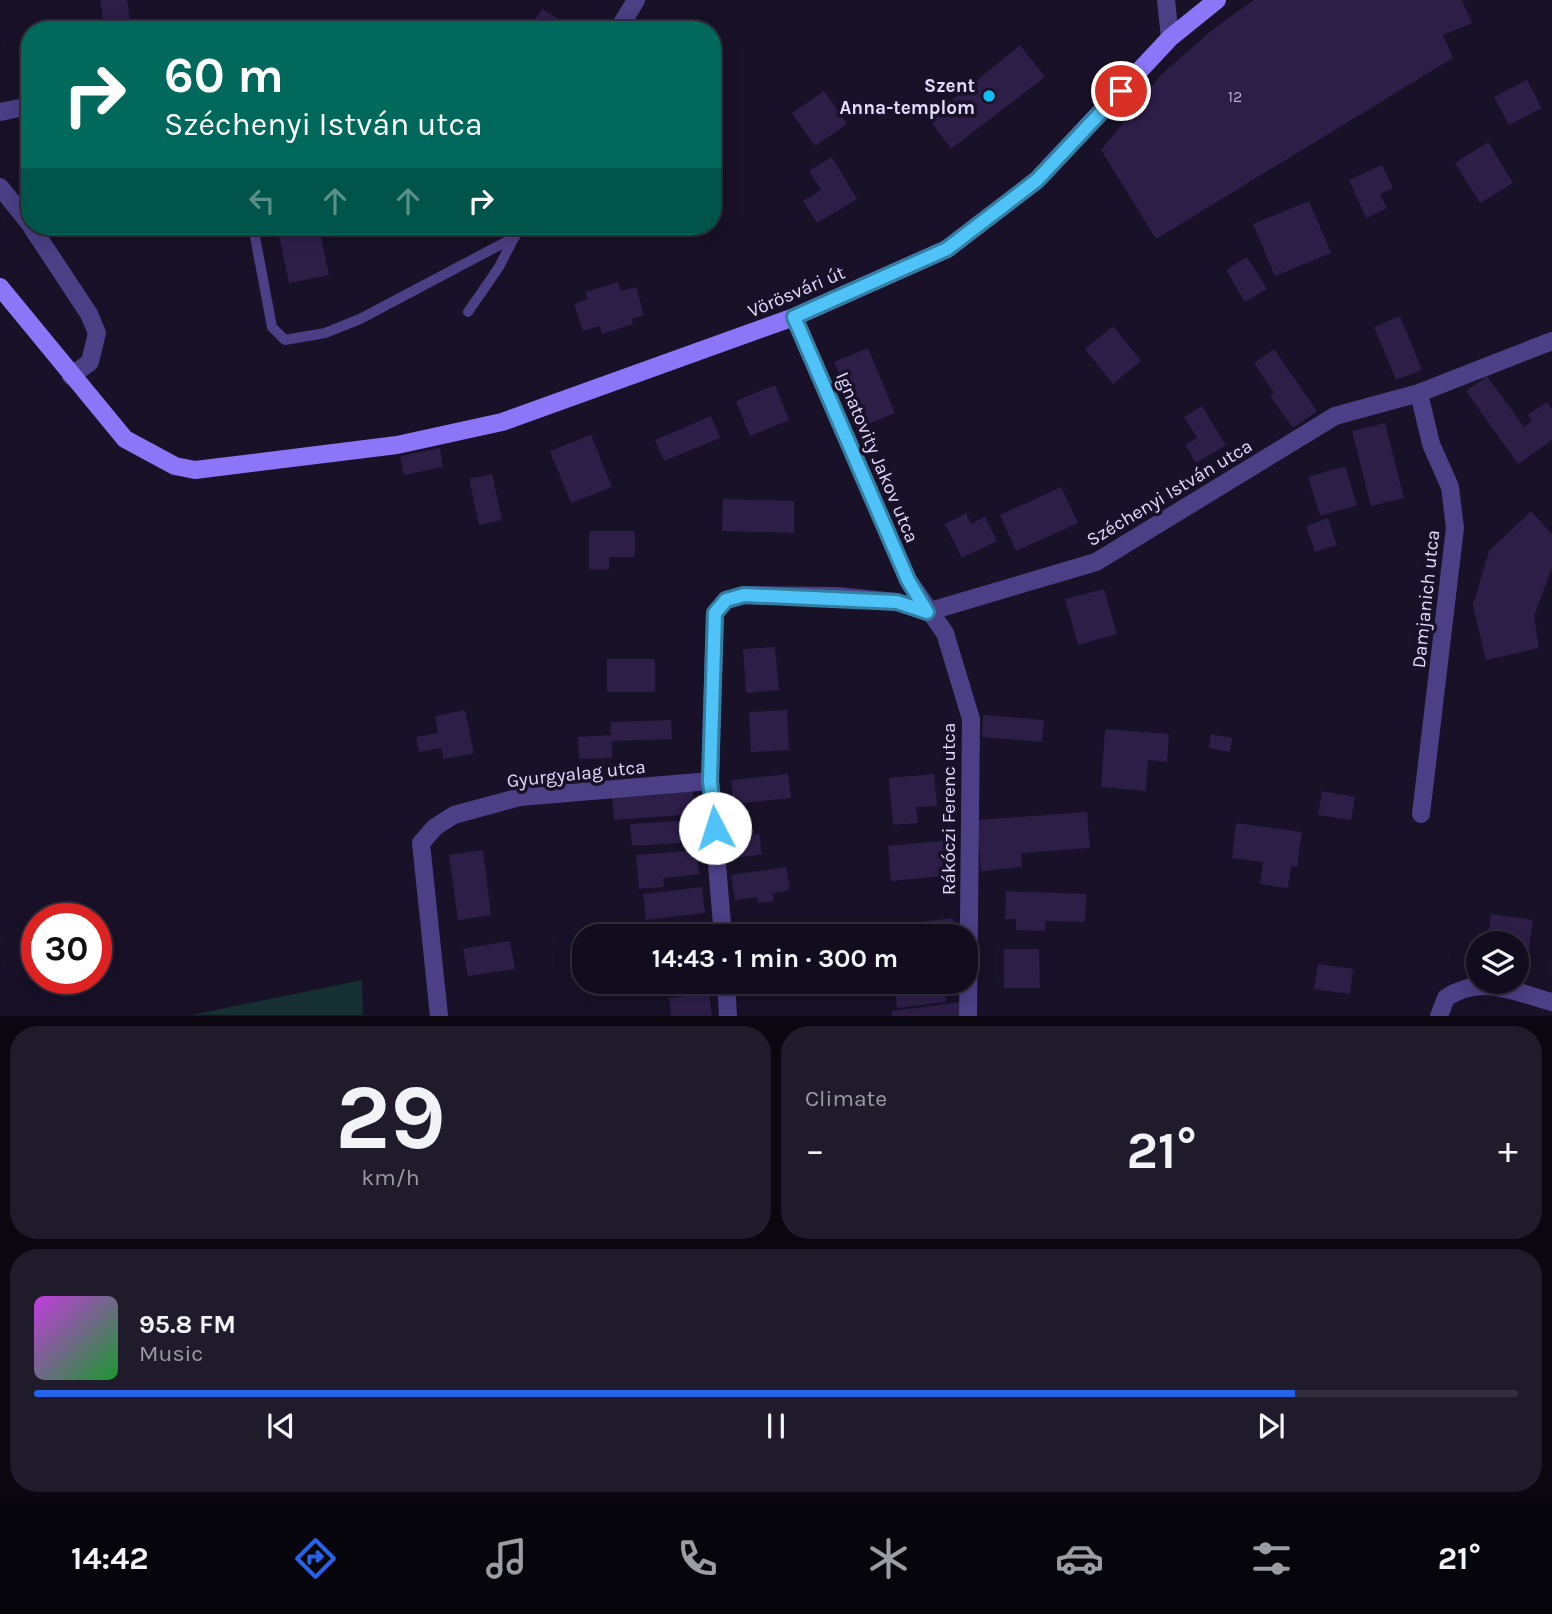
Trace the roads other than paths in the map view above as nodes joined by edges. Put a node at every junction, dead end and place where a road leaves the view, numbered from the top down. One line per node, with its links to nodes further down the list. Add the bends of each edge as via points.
1 (636, 0): 4 (street)
2 (1166, 0): 5 (street)
3 (1217, 0): 5 (main road, Vörösvári út)
4 (623, 21)
5 (1170, 38): 15 (main road, Vörösvári út, via 1065,152 1010,203 947,249)
6 (21, 108): 7 (street)
7 (0, 112)
8 (0, 187): 9 (street)
9 (21, 214)
10 (37, 235): 17 (street, via 97,333 90,362)
11 (255, 235): 12 (lane, via 272,327 285,340 325,333 360,319)
12 (514, 237): 14 (lane)
13 (0, 287): 17 (main road, Vörösvári út)
14 (468, 312)
15 (794, 317): 17 (main road, Vörösvári út, via 502,422 397,445 195,470 175,466 125,439); 19 (street, Ignatovity Jakov utca, via 908,580)
16 (1552, 341): 18 (street, Széchenyi István utca)
17 (71, 376)
18 (1419, 393): 19 (street, Széchenyi István utca, via 1335,416 1096,562); 21 (street, Damjanich utca, via 1432,444 1450,487 1455,528)
19 (927, 612): 20 (street, via 897,602 744,595 726,600 715,613); 27 (street, Rákóczi Ferenc utca, via 945,633 971,719)
20 (710, 781): 22 (street); 25 (street, Gyurgyalag utca, via 520,797 454,815 435,827 421,843)
21 (1421, 814)
22 (722, 924)
23 (727, 994): 26 (street)
24 (1552, 1002): 28 (street, via 1472,985 1446,999)
25 (439, 1016)
26 (728, 1016)
27 (968, 1016)
28 (1439, 1016)

